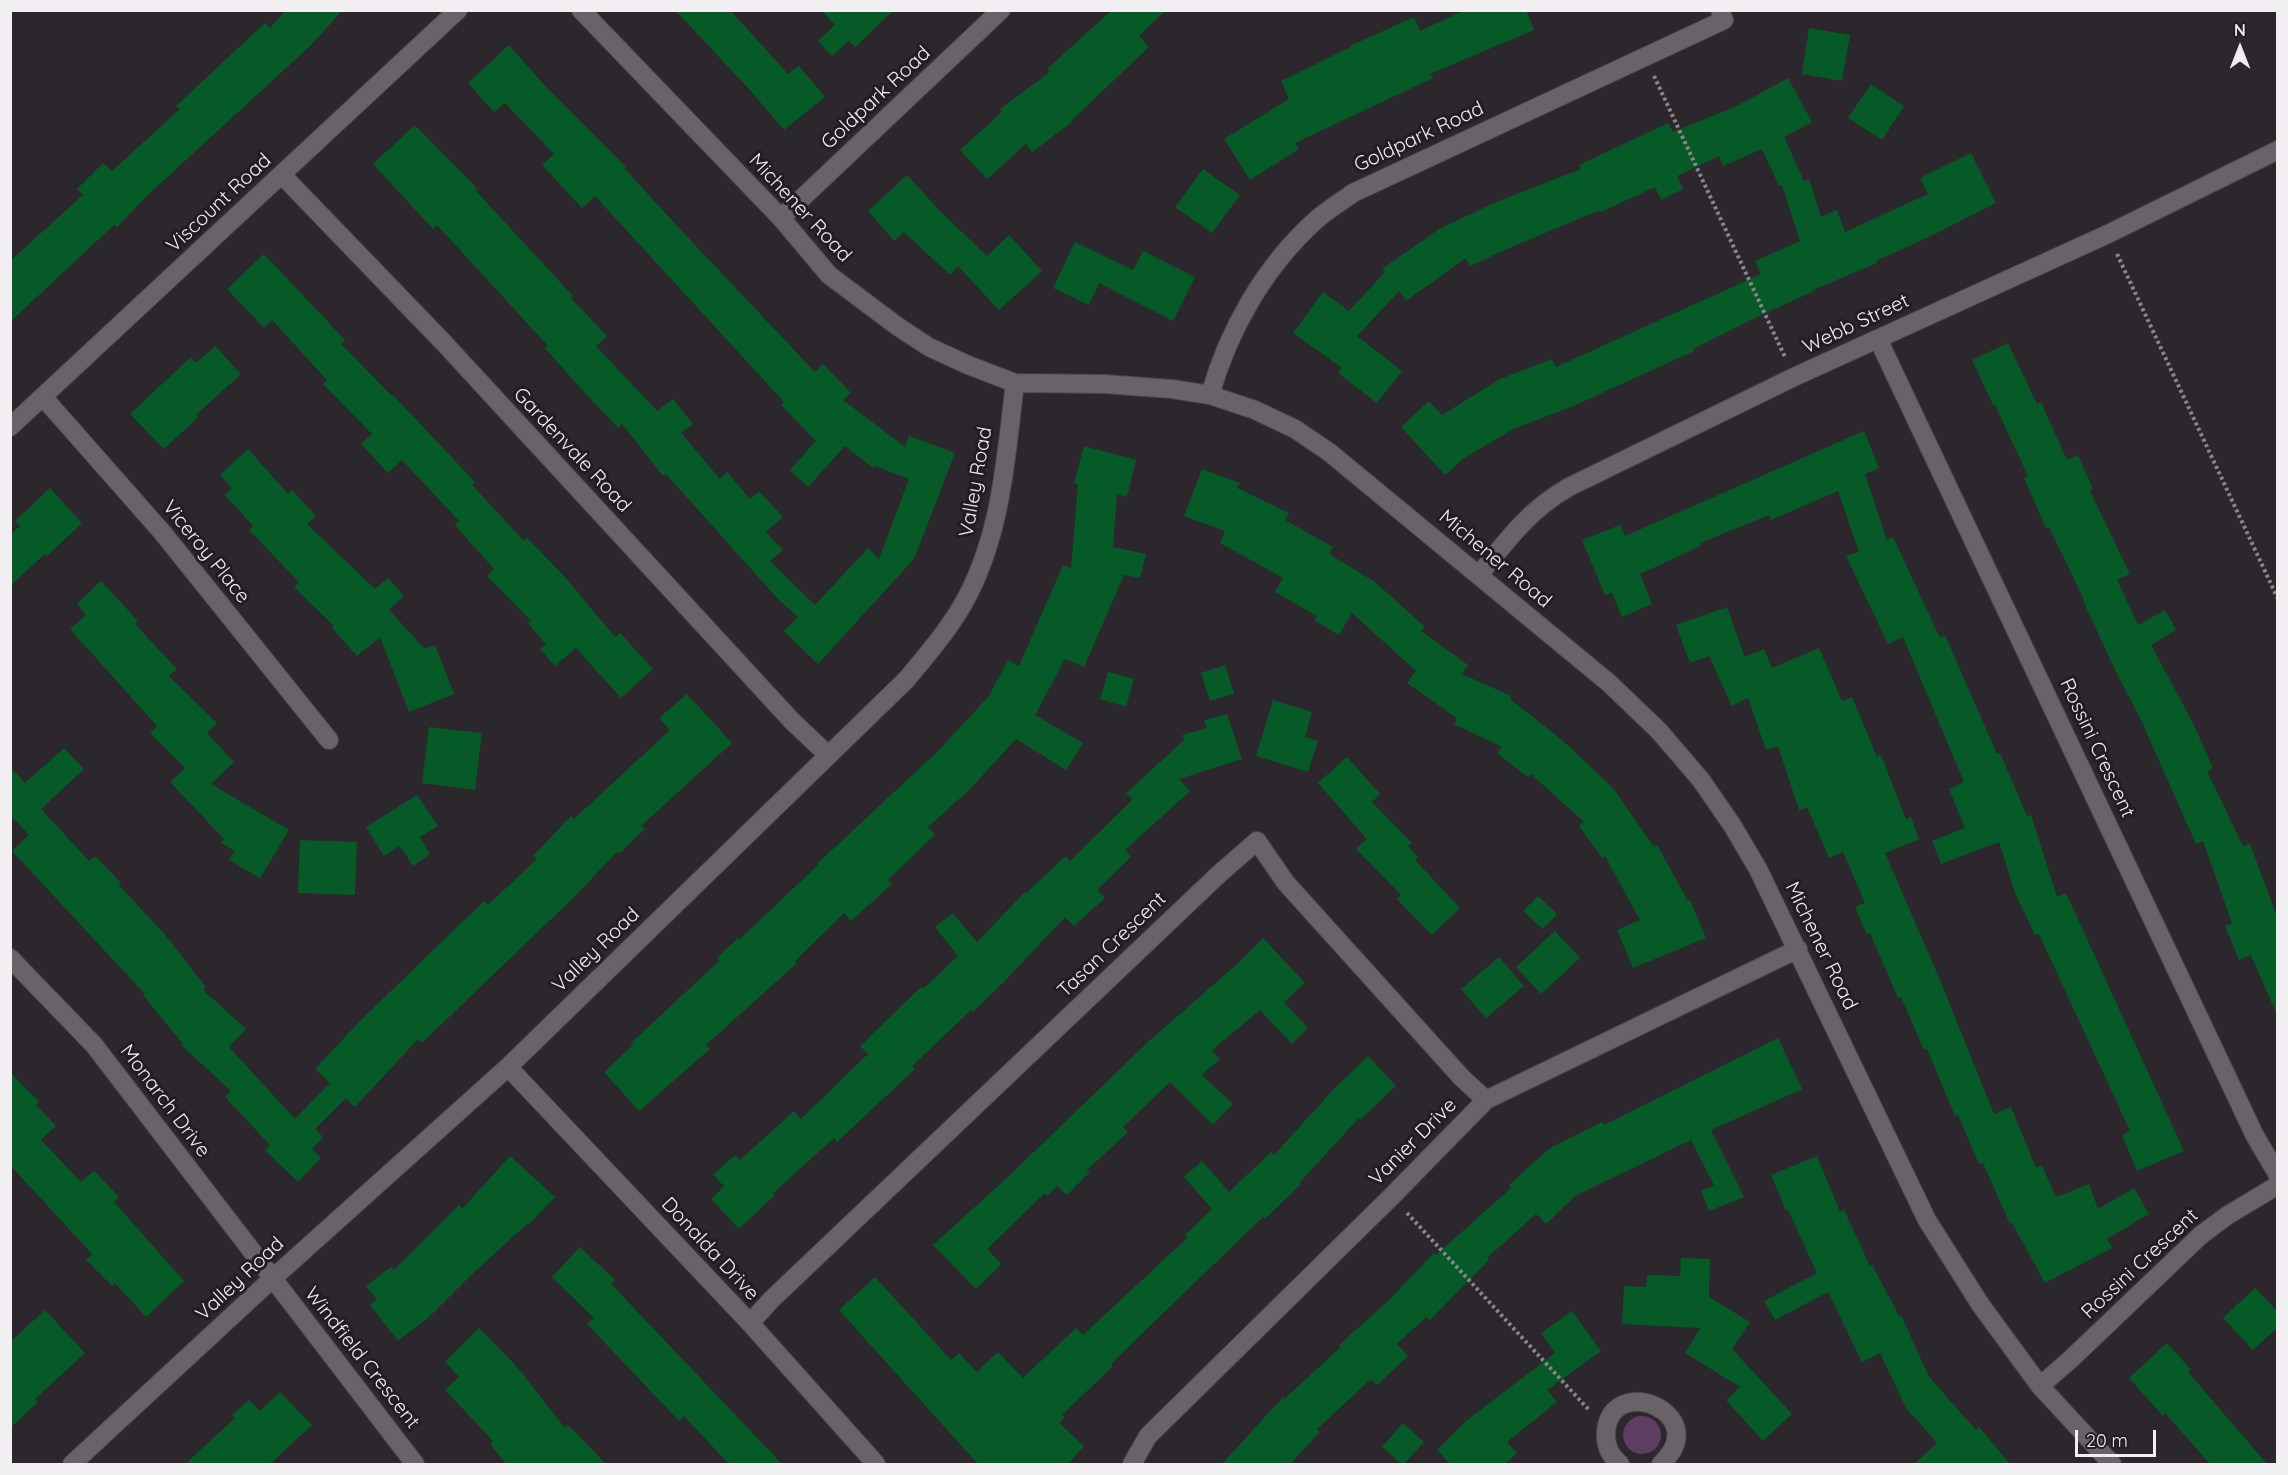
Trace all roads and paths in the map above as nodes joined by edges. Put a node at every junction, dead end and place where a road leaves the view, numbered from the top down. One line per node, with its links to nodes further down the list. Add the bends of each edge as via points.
1 (458, 10): 7 (street, Viscount Road)
2 (581, 10): 8 (street, Michener Road)
3 (1001, 10): 8 (street, Goldpark Road)
4 (1720, 10): 13 (street, Goldpark Road, via 1724,20 1353,193 1317,219 1284,252 1255,294 1221,356)
5 (1652, 73): 11 (path)
6 (2277, 150): 9 (street, Webb Street)
7 (282, 175): 14 (street, Viscount Road); 19 (street, Gardenvale Road)
8 (781, 218): 12 (street, Michener Road, via 829,275 897,326 929,347)
9 (2108, 234): 10 (street, Webb Street); 17 (path)
10 (1878, 339): 11 (street, Webb Street); 24 (street, Rossini Crescent, via 2255,1136)
11 (1794, 377): 16 (street, Webb Street, via 1549,498 1530,513)
12 (1015, 383): 13 (street, Michener Road, via 1172,388); 19 (street, Valley Road, via 999,509 987,552 969,593 943,635 907,679)
13 (1210, 395): 16 (street, Michener Road, via 1255,410 1329,452)
14 (43, 397): 15 (street, Viscount Road); 18 (street, Viceroy Place, via 162,532)
15 (10, 427)
16 (1479, 575): 20 (street, Michener Road, via 1609,683 1659,731 1701,780 1758,869)
17 (2277, 599)
18 (329, 740)
19 (828, 755): 22 (street, Valley Road)
20 (1798, 949): 23 (street, Vanier Drive); 29 (street, Michener Road, via 1927,1220 1980,1304)
21 (14, 967): 27 (street, Monarch Drive, via 93,1045)
22 (508, 1067): 27 (street, Valley Road); 28 (street, Donalda Drive)
23 (1486, 1100): 26 (street, Vanier Drive); 28 (street, Tasan Crescent, via 1286,883 1257,841)
24 (2277, 1175)
25 (2277, 1185): 29 (street, Rossini Crescent, via 2201,1234)
26 (1392, 1196): 30 (path); 35 (street, Vanier Drive, via 1148,1436)
27 (272, 1280): 32 (street, Valley Road); 33 (street, Windfield Crescent)
28 (750, 1323): 34 (street, Donalda Drive)
29 (2040, 1386): 37 (street, Michener Road)
30 (1606, 1428): 31 (street, via 1605,1440); 36 (street, via 1618,1409 1628,1404 1650,1402 1660,1407 1669,1415 1676,1437 1674,1448)
31 (1615, 1463)
32 (72, 1464)
33 (415, 1464)
34 (876, 1464)
35 (1132, 1464)
36 (1661, 1464)
37 (2112, 1464)

